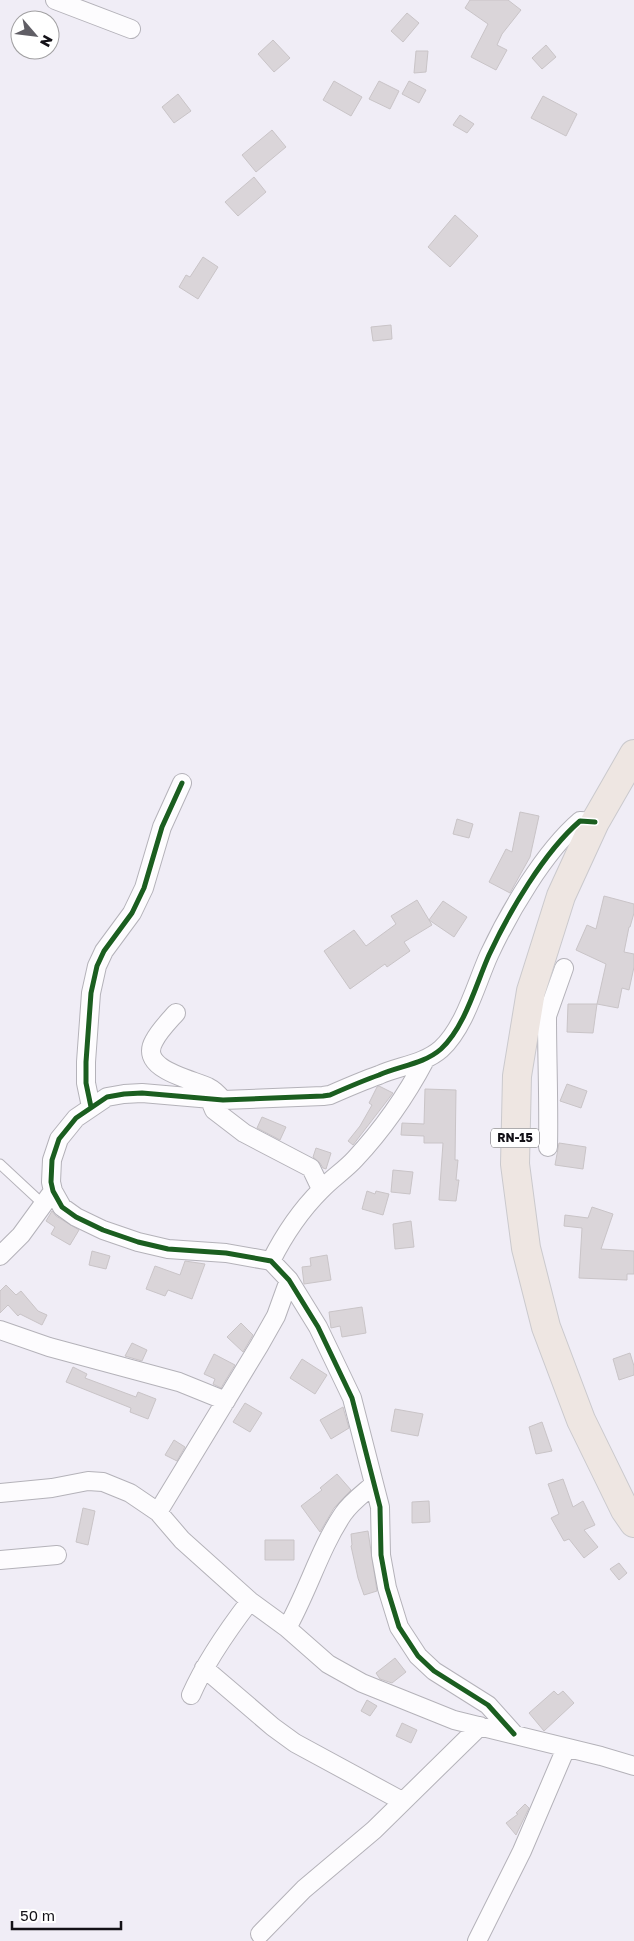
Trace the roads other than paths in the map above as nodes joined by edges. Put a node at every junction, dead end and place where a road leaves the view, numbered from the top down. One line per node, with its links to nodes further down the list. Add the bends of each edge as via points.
1 (55, 0): 2 (street)
2 (131, 29)
3 (634, 754): 5 (main road, RN-15)
4 (182, 783): 11 (street, via 162,827 144,888 132,914 104,950 97,966 91,993 86,1062)
5 (595, 822): 7 (main road, RN-15, via 561,896 531,991); 9 (street, via 580,821 567,832 548,858 514,907 459,1024 445,1045)
6 (564, 968): 7 (street)
7 (538, 1013): 12 (street, via 547,1068); 24 (main road, RN-15, via 517,1076 515,1164 526,1248 546,1327 582,1420)
8 (176, 1014): 10 (street, via 152,1042 151,1054 157,1064 209,1088)
9 (425, 1060): 10 (street, via 330,1095); 14 (street, via 385,1123 354,1160)
10 (216, 1099): 11 (street, via 124,1094 107,1097); 14 (street, via 214,1110 244,1133 311,1168)
11 (91, 1107): 15 (street, via 76,1118 59,1140 52,1160)
12 (548, 1147)
13 (0, 1164): 15 (lane)
14 (321, 1189): 17 (street, via 284,1234)
15 (48, 1197): 16 (street, via 21,1235); 17 (street, via 76,1217 138,1242 168,1249 226,1253)
16 (0, 1256)
17 (271, 1261): 18 (street)
18 (289, 1280): 20 (street, via 276,1316); 21 (street, via 318,1327 352,1398)
19 (0, 1330): 20 (street, via 49,1347 179,1382)
20 (226, 1401): 23 (street)
21 (374, 1484): 28 (street, via 344,1513); 32 (street, via 380,1507 381,1554 399,1627 418,1656 434,1671 488,1705)
22 (0, 1493): 23 (street, via 88,1481 103,1482 130,1493)
23 (158, 1512): 27 (street, via 182,1540)
24 (634, 1523)
25 (57, 1556): 26 (street)
26 (0, 1560)
27 (250, 1601): 28 (street); 29 (street)
28 (287, 1628): 31 (street, via 328,1664 362,1683 454,1720)
29 (204, 1668): 30 (street); 35 (street, via 295,1743)
30 (191, 1695)
31 (480, 1726): 32 (street); 35 (street)
32 (514, 1734): 33 (street)
33 (566, 1748): 34 (street); 37 (street, via 522,1851)
34 (634, 1766)
35 (402, 1801): 36 (street, via 374,1830 304,1889)
36 (260, 1934)
37 (477, 1941)

